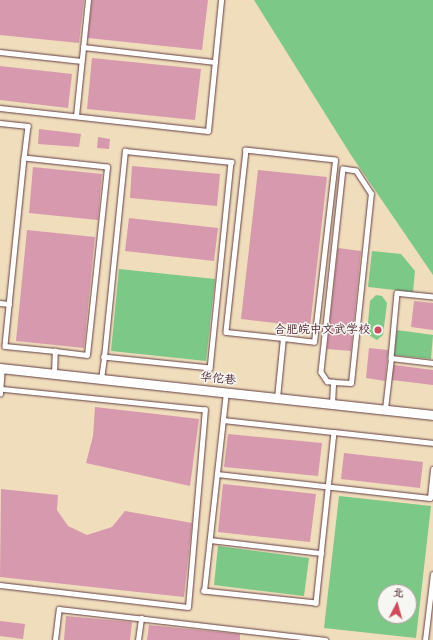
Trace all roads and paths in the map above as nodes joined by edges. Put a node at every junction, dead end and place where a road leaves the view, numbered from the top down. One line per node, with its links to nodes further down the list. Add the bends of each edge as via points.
1 (88, 0): 3 (lane)
2 (221, 0): 6 (lane)
3 (83, 48): 5 (lane); 6 (lane)
4 (0, 52): 5 (lane)
5 (82, 61): 8 (lane)
6 (214, 62): 8 (lane, via 208,130)
7 (0, 108): 8 (lane)
8 (76, 116)
9 (0, 124): 10 (lane, via 28,126)
10 (24, 158): 13 (lane); 15 (lane, via 107,167 87,355)
11 (433, 297): 17 (lane, via 397,293)
12 (0, 302): 13 (lane)
13 (9, 304): 15 (lane, via 4,346)
14 (283, 338): 14 (lane, via 314,342 335,160 246,150 226,332); 26 (lane)
15 (55, 351): 20 (lane)
16 (104, 356): 16 (lane, via 125,150 232,162 210,368); 21 (lane)
17 (391, 358): 18 (lane); 28 (lane)
18 (433, 363)
19 (1, 368): 20 (street, 华佗巷); 23 (lane)
20 (54, 374): 21 (street, 华佗巷)
21 (101, 379): 24 (street, 华佗巷)
22 (333, 382): 22 (lane, via 351,383 371,194 356,171 343,169 321,372 327,381); 27 (lane)
23 (0, 389): 25 (lane); 39 (lane, via 205,410 188,607)
24 (226, 392): 26 (street, 华佗巷); 30 (lane)
25 (0, 394)
26 (277, 398): 27 (street, 华佗巷)
27 (332, 404): 28 (street, 华佗巷)
28 (385, 409): 29 (street, 华佗巷)
29 (433, 414)
30 (223, 420): 31 (lane); 34 (lane)
31 (334, 432): 32 (lane); 35 (lane)
32 (433, 443)
33 (433, 469): 35 (lane, via 430,498)
34 (217, 474): 35 (lane); 36 (lane)
35 (328, 486): 37 (lane)
36 (210, 540): 37 (lane); 37 (lane, via 204,591 316,603)
37 (321, 553)
38 (433, 574): 41 (lane)
39 (0, 585)
40 (140, 618): 43 (lane, via 59,609); 44 (lane); 45 (lane)
41 (427, 626): 42 (lane); 46 (lane)
42 (433, 627)
43 (55, 640)
44 (138, 640)
45 (325, 640)
46 (425, 640)

